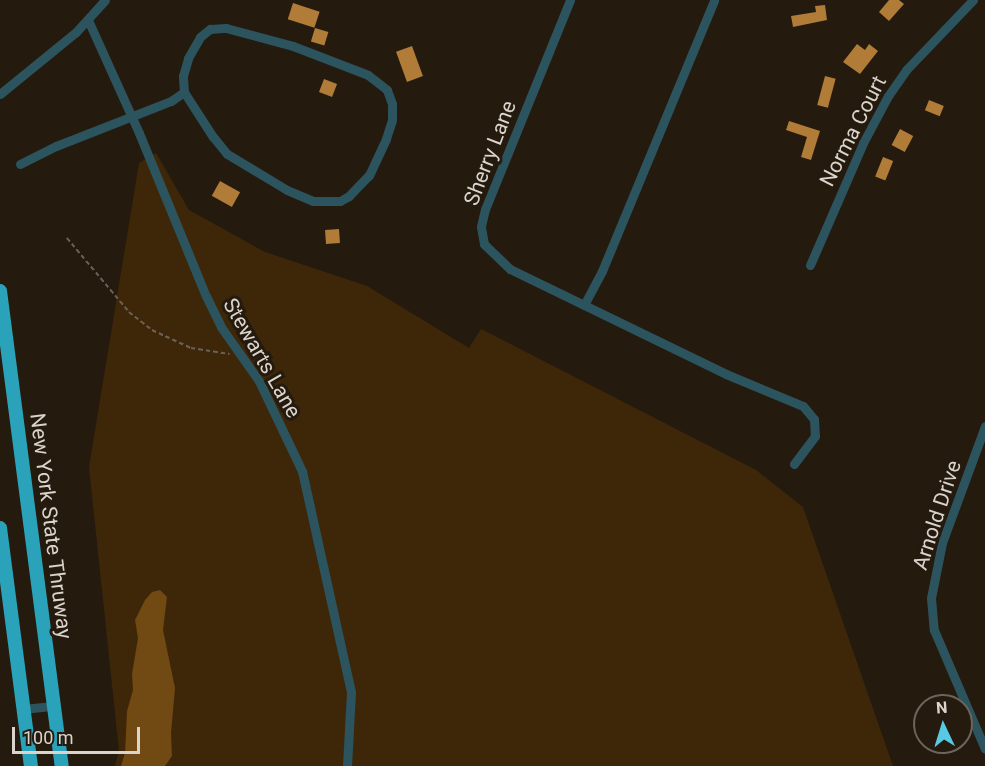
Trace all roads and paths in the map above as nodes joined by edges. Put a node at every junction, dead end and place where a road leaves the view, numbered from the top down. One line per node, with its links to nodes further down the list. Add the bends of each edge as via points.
1 (105, 0): 5 (street)
2 (570, 0): 13 (street, Sherry Lane, via 485,209 481,234 490,253 510,268)
3 (714, 0): 13 (street)
4 (973, 0): 11 (street, Norma Court, via 906,70 888,96 863,143)
5 (88, 20): 7 (street); 8 (street, Stewarts Lane)
6 (184, 92): 6 (street, via 188,57 200,37 210,29 226,28 293,46 368,75 387,90 392,120 360,187 340,201 313,201 227,154); 8 (street)
7 (0, 94)
8 (132, 118): 9 (street); 14 (street, Stewarts Lane, via 206,296)
9 (20, 164)
10 (67, 238): 14 (path, via 129,312 152,330 191,348)
11 (810, 265)
12 (0, 291): 18 (highway, New York State Thruway)
13 (585, 305): 16 (street, Sherry Lane, via 726,374 803,406 814,419 815,436)
14 (240, 356): 23 (street, Stewarts Lane, via 258,381 302,471 351,692)
15 (985, 426): 20 (street, Arnold Drive, via 942,543 931,598 934,630)
16 (794, 464)
17 (0, 528): 19 (highway)
18 (53, 706): 19 (street); 22 (highway, New York State Thruway)
19 (23, 709): 21 (highway)
20 (984, 745)
21 (31, 766)
22 (62, 766)
23 (347, 766)

